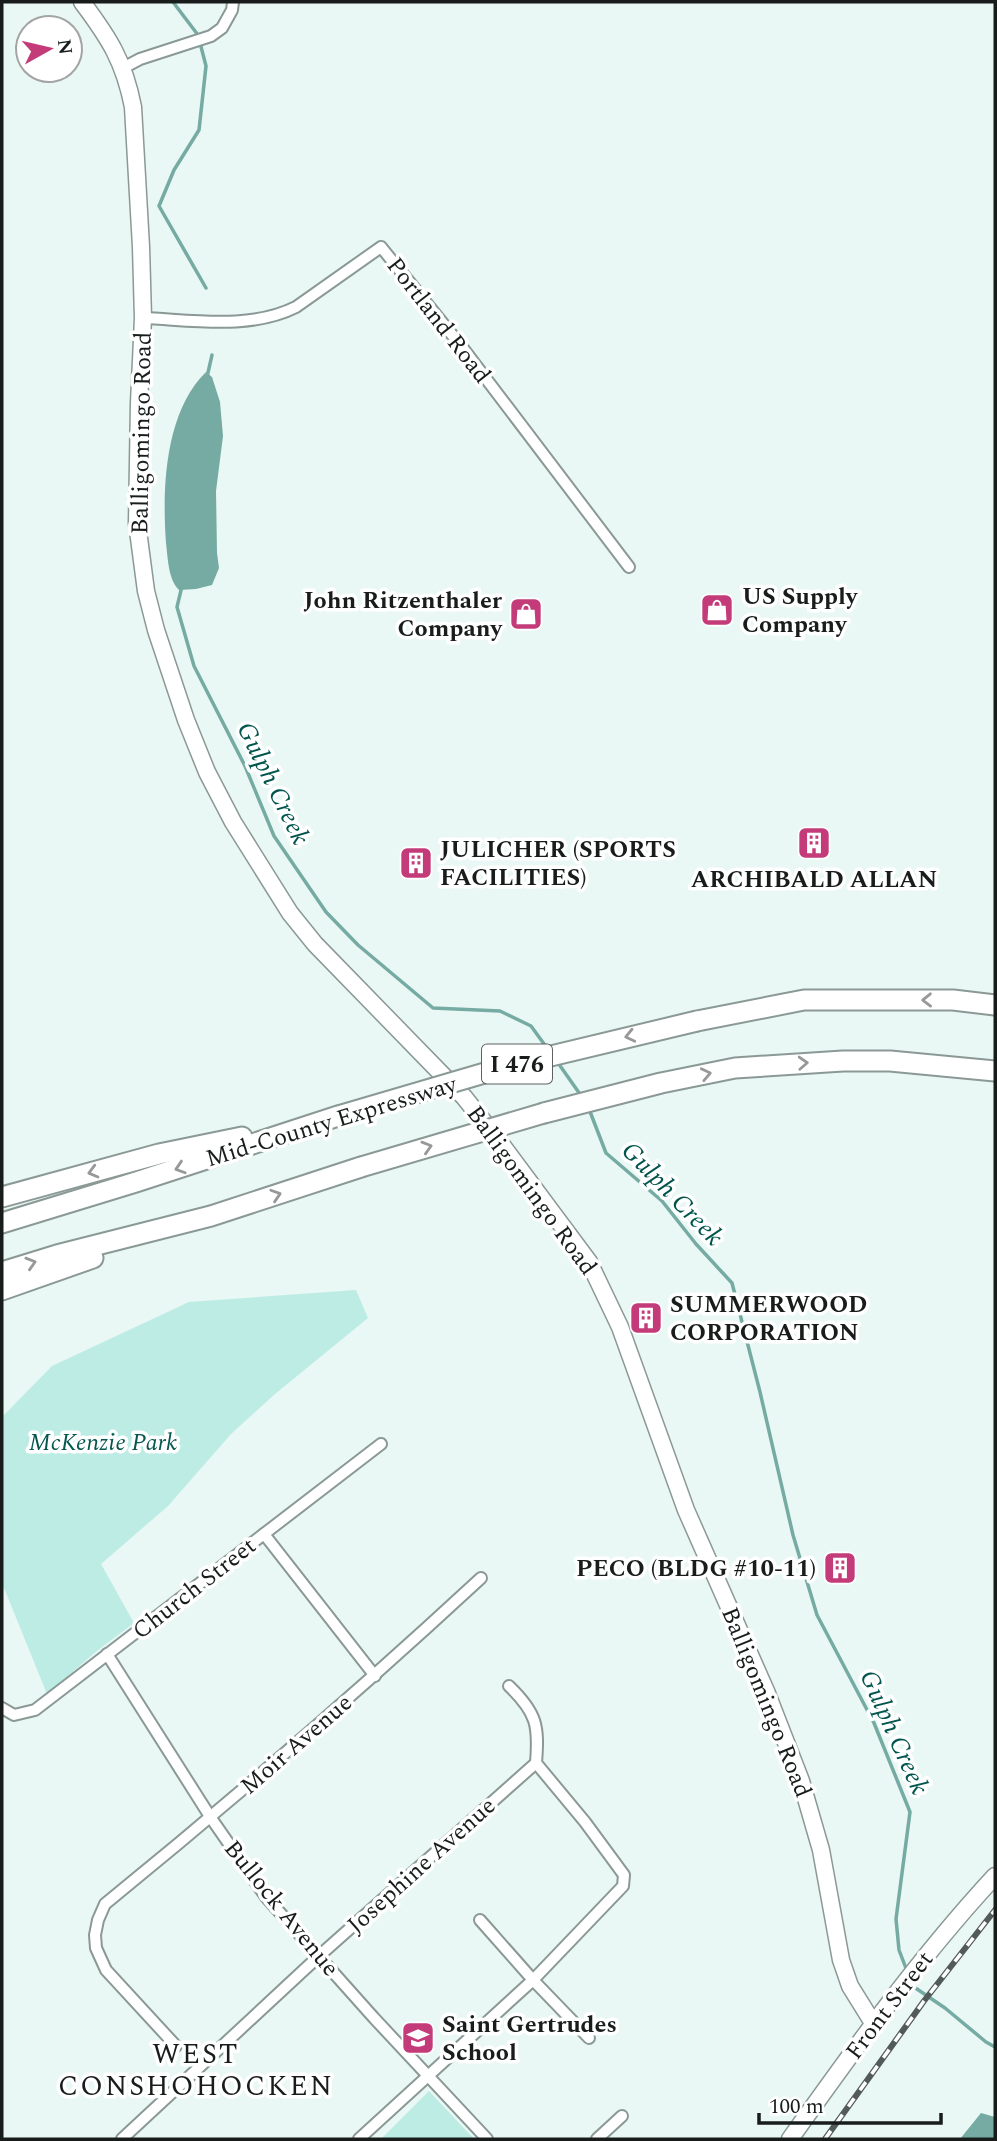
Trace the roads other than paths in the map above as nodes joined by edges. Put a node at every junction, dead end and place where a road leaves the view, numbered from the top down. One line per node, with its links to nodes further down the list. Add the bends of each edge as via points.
1 (82, 2): 3 (street, Balligomingo Road, via 106,34)
2 (233, 2): 3 (street, via 222,28 211,36)
3 (123, 68): 4 (street, Balligomingo Road, via 133,107)
4 (143, 318): 5 (street, Portland Road, via 241,321 280,315 381,247); 27 (street, Balligomingo Road, via 137,523 146,591 207,772 290,913 472,1107 589,1262 620,1327 687,1510 801,1781 821,1850 843,1969)
5 (629, 567)
6 (995, 1005): 8 (highway, Mid-County Expressway / I 476, one-way to 8, bridge, via 953,1000 804,1000 505,1067)
7 (995, 1071): 10 (highway, I 476, one-way to 7, bridge, via 503,1124 735,1068 890,1061)
8 (338, 1116): 9 (highway, one-way to 9, via 159,1154); 11 (highway, Mid-County Expressway / I 476, one-way to 11)
9 (2, 1197)
10 (211, 1216): 12 (highway, I 476, one-way to 10); 13 (highway)
11 (2, 1223)
12 (2, 1272)
13 (2, 1290)
14 (381, 1444): 15 (street, Church Street)
15 (264, 1534): 17 (street, Church Street); 18 (street)
16 (481, 1578): 18 (street, Moir Avenue)
17 (107, 1654): 20 (street, Church Street, via 36,1710 14,1715); 22 (street, Bullock Avenue)
18 (375, 1676): 22 (street, Moir Avenue)
19 (509, 1686): 21 (street, via 533,1716 538,1735)
20 (2, 1708)
21 (536, 1763): 25 (street, Josephine Avenue); 26 (street, via 624,1875 623,1886)
22 (211, 1818): 25 (street, Bullock Avenue, via 266,1897); 29 (street, Moir Avenue, via 105,1904 95,1935 106,1970)
23 (995, 1876): 27 (street, Front Street, via 919,1962)
24 (480, 1920): 26 (street)
25 (319, 1956): 30 (street, Bullock Avenue); 32 (street, Josephine Avenue)
26 (533, 1980): 28 (street); 30 (street)
27 (873, 2023): 36 (street, Front Street)
28 (589, 2038)
29 (176, 2046)
30 (427, 2075): 33 (street); 34 (street, Bullock Avenue)
31 (622, 2116): 35 (street)
32 (122, 2139)
33 (359, 2139)
34 (487, 2139)
35 (597, 2139)
36 (790, 2139)

